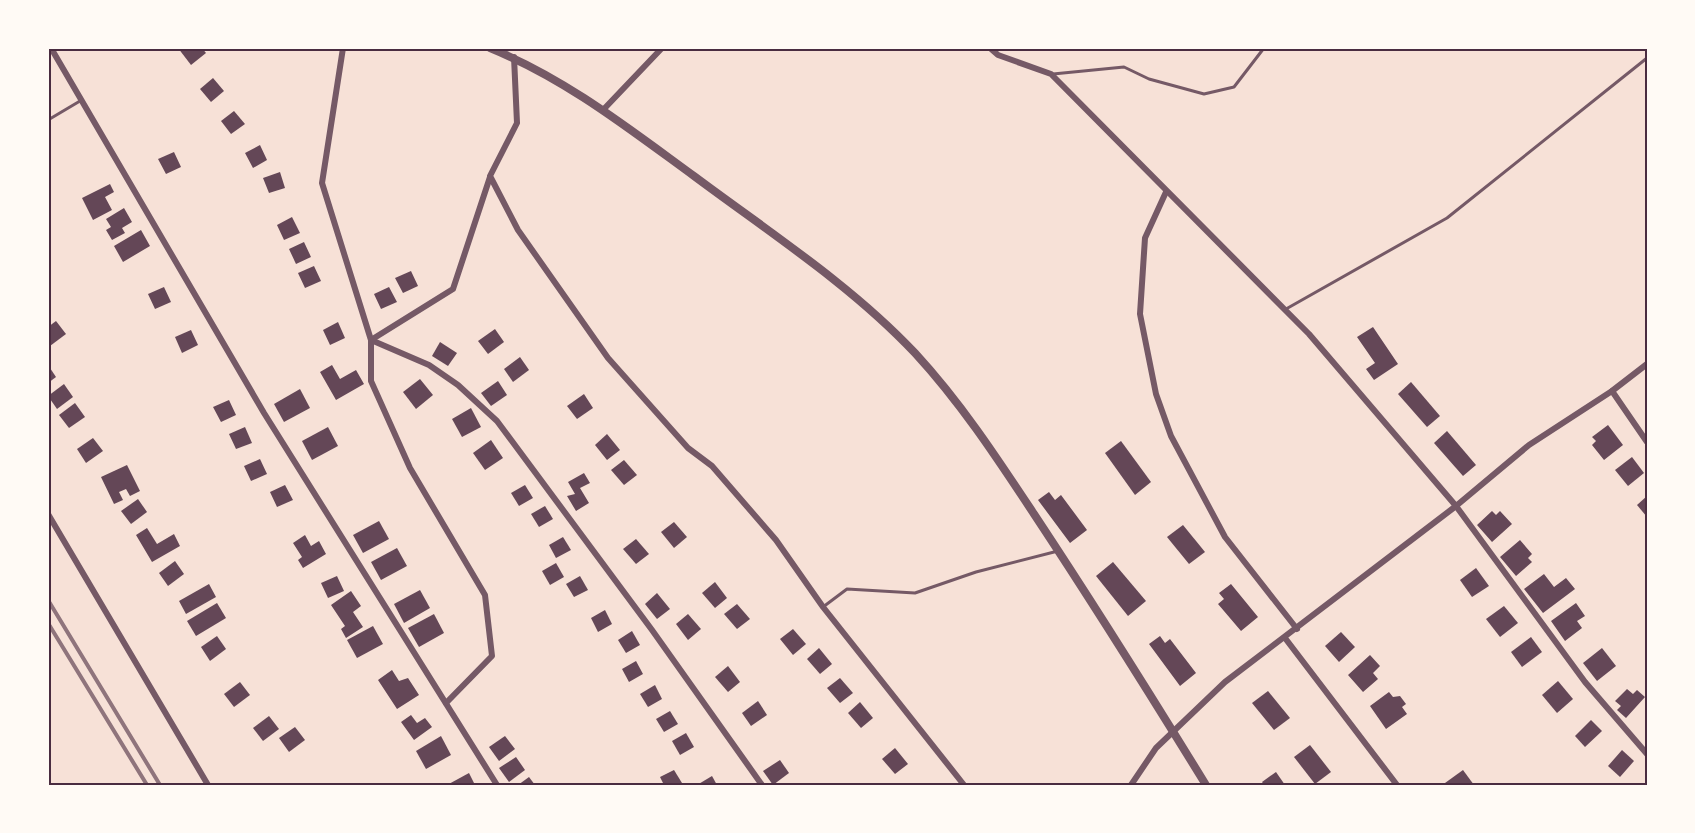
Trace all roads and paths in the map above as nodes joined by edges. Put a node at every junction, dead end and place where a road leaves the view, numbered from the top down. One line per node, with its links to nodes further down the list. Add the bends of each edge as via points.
1 (51, 48): 10 (street)
2 (343, 48): 16 (street, via 322,183)
3 (490, 48): 7 (street)
4 (662, 48): 11 (street)
5 (990, 48): 9 (street)
6 (1264, 48): 9 (lane, via 1234,87 1204,94 1149,79 1124,67)
7 (514, 57): 11 (street, via 564,83); 13 (street, via 518,123)
8 (1647, 58): 15 (lane, via 1446,218)
9 (1051, 74): 14 (street)
10 (80, 100): 12 (lane); 26 (street, via 264,413)
11 (603, 110): 22 (street, via 814,264 885,323 972,421)
12 (48, 120)
13 (490, 176): 16 (street, via 453,289); 23 (street, via 518,230 608,358 688,448 712,466 776,540)
14 (1166, 192): 15 (street); 24 (street, via 1145,238 1140,314 1156,394 1171,436 1225,537)
15 (1284, 310): 20 (street)
16 (370, 340): 26 (street, via 371,381 410,468 485,595 492,656); 31 (street, via 429,365 458,385 497,422)
17 (1647, 364): 18 (street)
18 (1612, 391): 19 (street); 20 (street, via 1529,445)
19 (1647, 442)
20 (1456, 506): 24 (street); 28 (street, via 1585,682)
21 (48, 514): 29 (street)
22 (1059, 551): 23 (lane, via 976,572 915,593 847,589); 27 (street)
23 (823, 607): 32 (street)
24 (1297, 629): 25 (street)
25 (1285, 638): 27 (street, via 1225,682); 35 (street)
26 (446, 703): 30 (street)
27 (1174, 733): 33 (street, via 1156,748); 34 (street)
28 (1647, 754)
29 (208, 785)
30 (497, 785)
31 (762, 785)
32 (964, 785)
33 (1131, 785)
34 (1206, 785)
35 (1397, 785)

